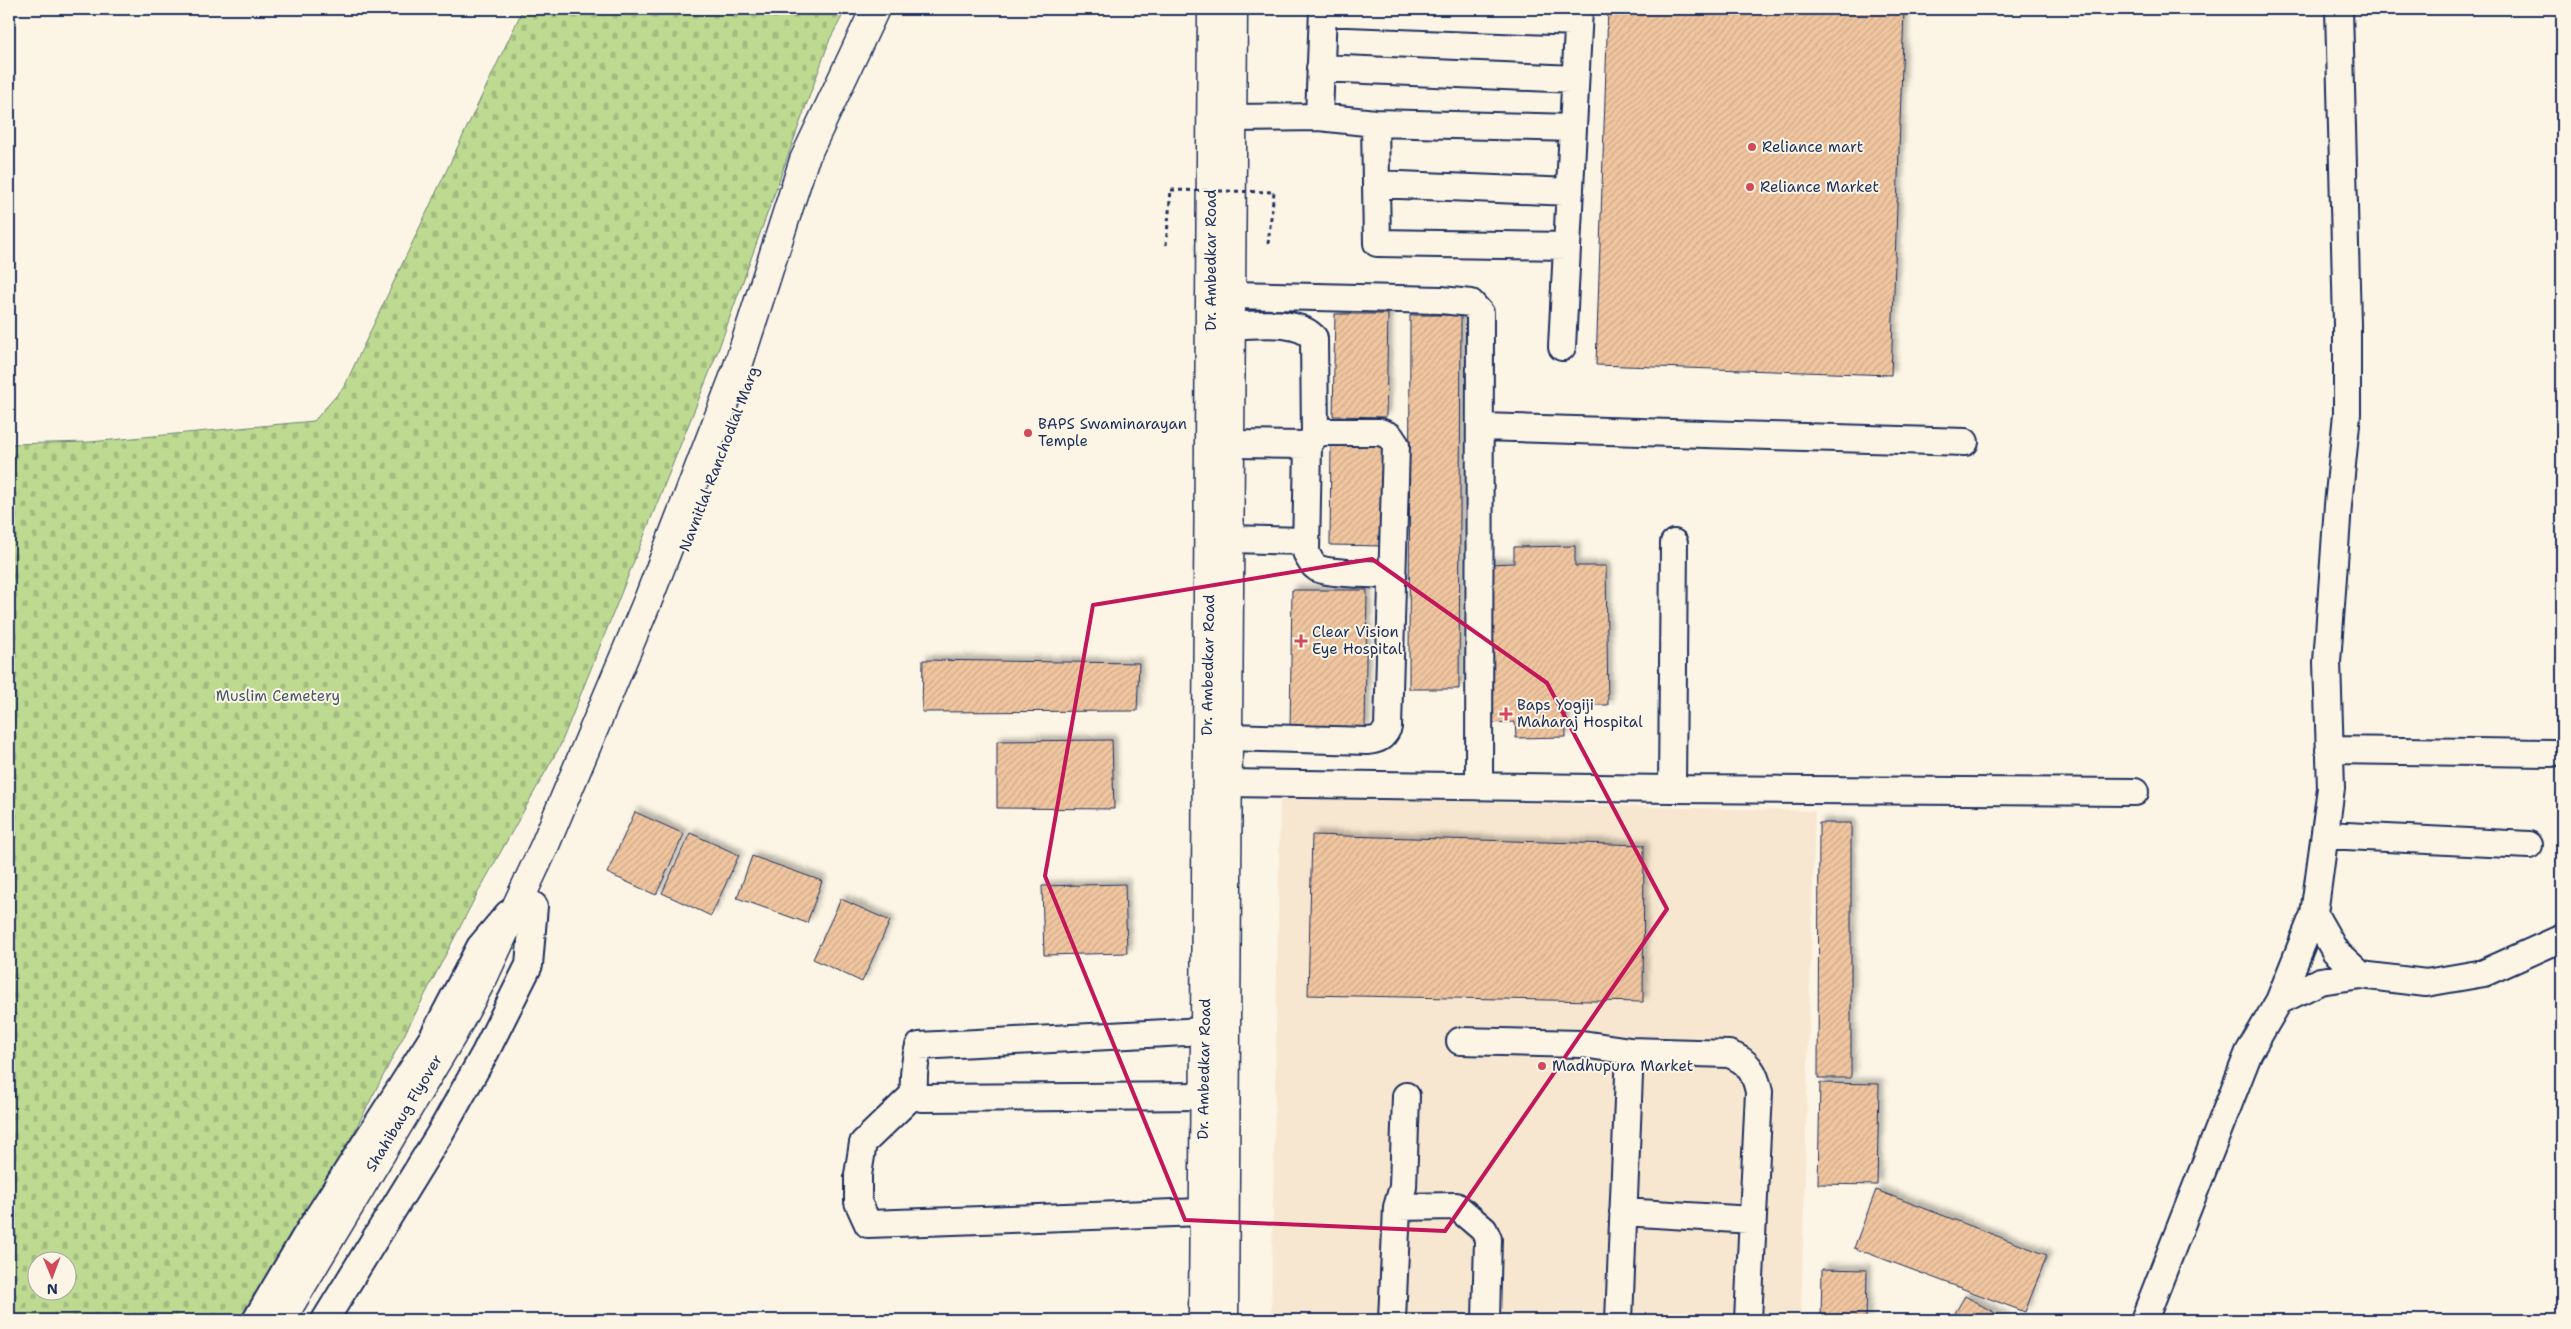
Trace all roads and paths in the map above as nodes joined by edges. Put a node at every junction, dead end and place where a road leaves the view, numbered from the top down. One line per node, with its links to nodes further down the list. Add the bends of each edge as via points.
1 (875, 9): 39 (main road, via 804,160 725,399 648,600 545,845)
2 (892, 9): 39 (main road, Navnitlal Ranchodlal Marg, via 819,166 744,396 663,606 560,852)
3 (1212, 9): 45 (main road, Dr. Ambedkar Road)
4 (1233, 9): 11 (main road, Dr. Ambedkar Road)
5 (2339, 9): 31 (street, via 2347,414 2327,662)
6 (1323, 10): 7 (street); 8 (street)
7 (1578, 16): 9 (street)
8 (1320, 68): 9 (street); 10 (street)
9 (1575, 80): 13 (street)
10 (1319, 117): 11 (street); 12 (street)
11 (1232, 118): 19 (main road, Dr. Ambedkar Road)
12 (1375, 123): 13 (street); 14 (street)
13 (1573, 128): 15 (street)
14 (1376, 184): 15 (street); 18 (street, via 1377,243)
15 (1570, 192): 18 (street)
16 (1268, 244): 17 (path, bridge, via 1274,192 1171,190)
17 (1166, 245)
18 (1567, 246): 21 (street)
19 (1231, 295): 20 (main road, Dr. Ambedkar Road); 22 (street, via 1441,300 1471,304 1480,313)
20 (1231, 325): 23 (street, via 1296,327 1309,332 1314,338); 25 (main road, Dr. Ambedkar Road)
21 (1562, 347)
22 (1481, 427): 24 (street); 34 (street)
23 (1312, 440): 25 (street); 27 (street); 29 (street, via 1323,432 1380,432 1390,436 1396,445)
24 (1965, 442)
25 (1230, 444): 26 (main road, Dr. Ambedkar Road)
26 (1230, 539): 27 (street); 30 (main road, Dr. Ambedkar Road)
27 (1306, 541): 29 (street, via 1306,552 1317,568)
28 (1674, 543): 35 (street)
29 (1392, 575): 30 (street, via 1388,727 1384,736 1367,741)
30 (1228, 737): 33 (main road, Dr. Ambedkar Road)
31 (2329, 750): 32 (street); 37 (street, via 2331,788)
32 (2552, 753)
33 (1228, 783): 34 (street); 60 (main road, Dr. Ambedkar Road)
34 (1478, 787): 35 (street)
35 (1672, 789): 36 (street)
36 (2135, 792)
37 (2326, 835): 38 (street); 40 (street)
38 (2529, 845)
39 (527, 904): 43 (main road, Shahibaug Flyover); 55 (street, via 480,946 433,1037); 58 (street, via 529,965 439,1135)
40 (2314, 914): 42 (street, via 2336,950); 44 (street)
41 (2562, 938): 42 (street, via 2484,972 2426,984)
42 (2361, 975): 44 (street, via 2320,981)
43 (491, 979): 56 (main road, Shahibaug Flyover, via 451,1037); 57 (main road, Shahibaug Flyover, via 465,1044)
44 (2279, 1002): 65 (street, via 2249,1052)
45 (1204, 1031): 48 (street, via 919,1046 914,1064); 49 (main road, Dr. Ambedkar Road)
46 (1460, 1042): 47 (street, via 1582,1044)
47 (1630, 1051): 53 (street); 54 (street, via 1729,1054 1752,1069 1759,1092)
48 (914, 1094): 49 (street, via 922,1098); 52 (street, via 863,1143 858,1202 868,1224)
49 (1204, 1096): 52 (main road, Dr. Ambedkar Road)
50 (1406, 1096): 51 (street, via 1403,1187)
51 (1398, 1208): 61 (street); 62 (street, via 1456,1206 1484,1230 1488,1239)
52 (1202, 1212): 59 (main road, Dr. Ambedkar Road)
53 (1623, 1212): 54 (street); 63 (street)
54 (1752, 1220): 64 (street)
55 (256, 1320)
56 (281, 1320)
57 (299, 1320)
58 (325, 1320)
59 (1203, 1320)
60 (1224, 1320)
61 (1392, 1320)
62 (1486, 1320)
63 (1619, 1320)
64 (1748, 1320)
65 (2144, 1320)

